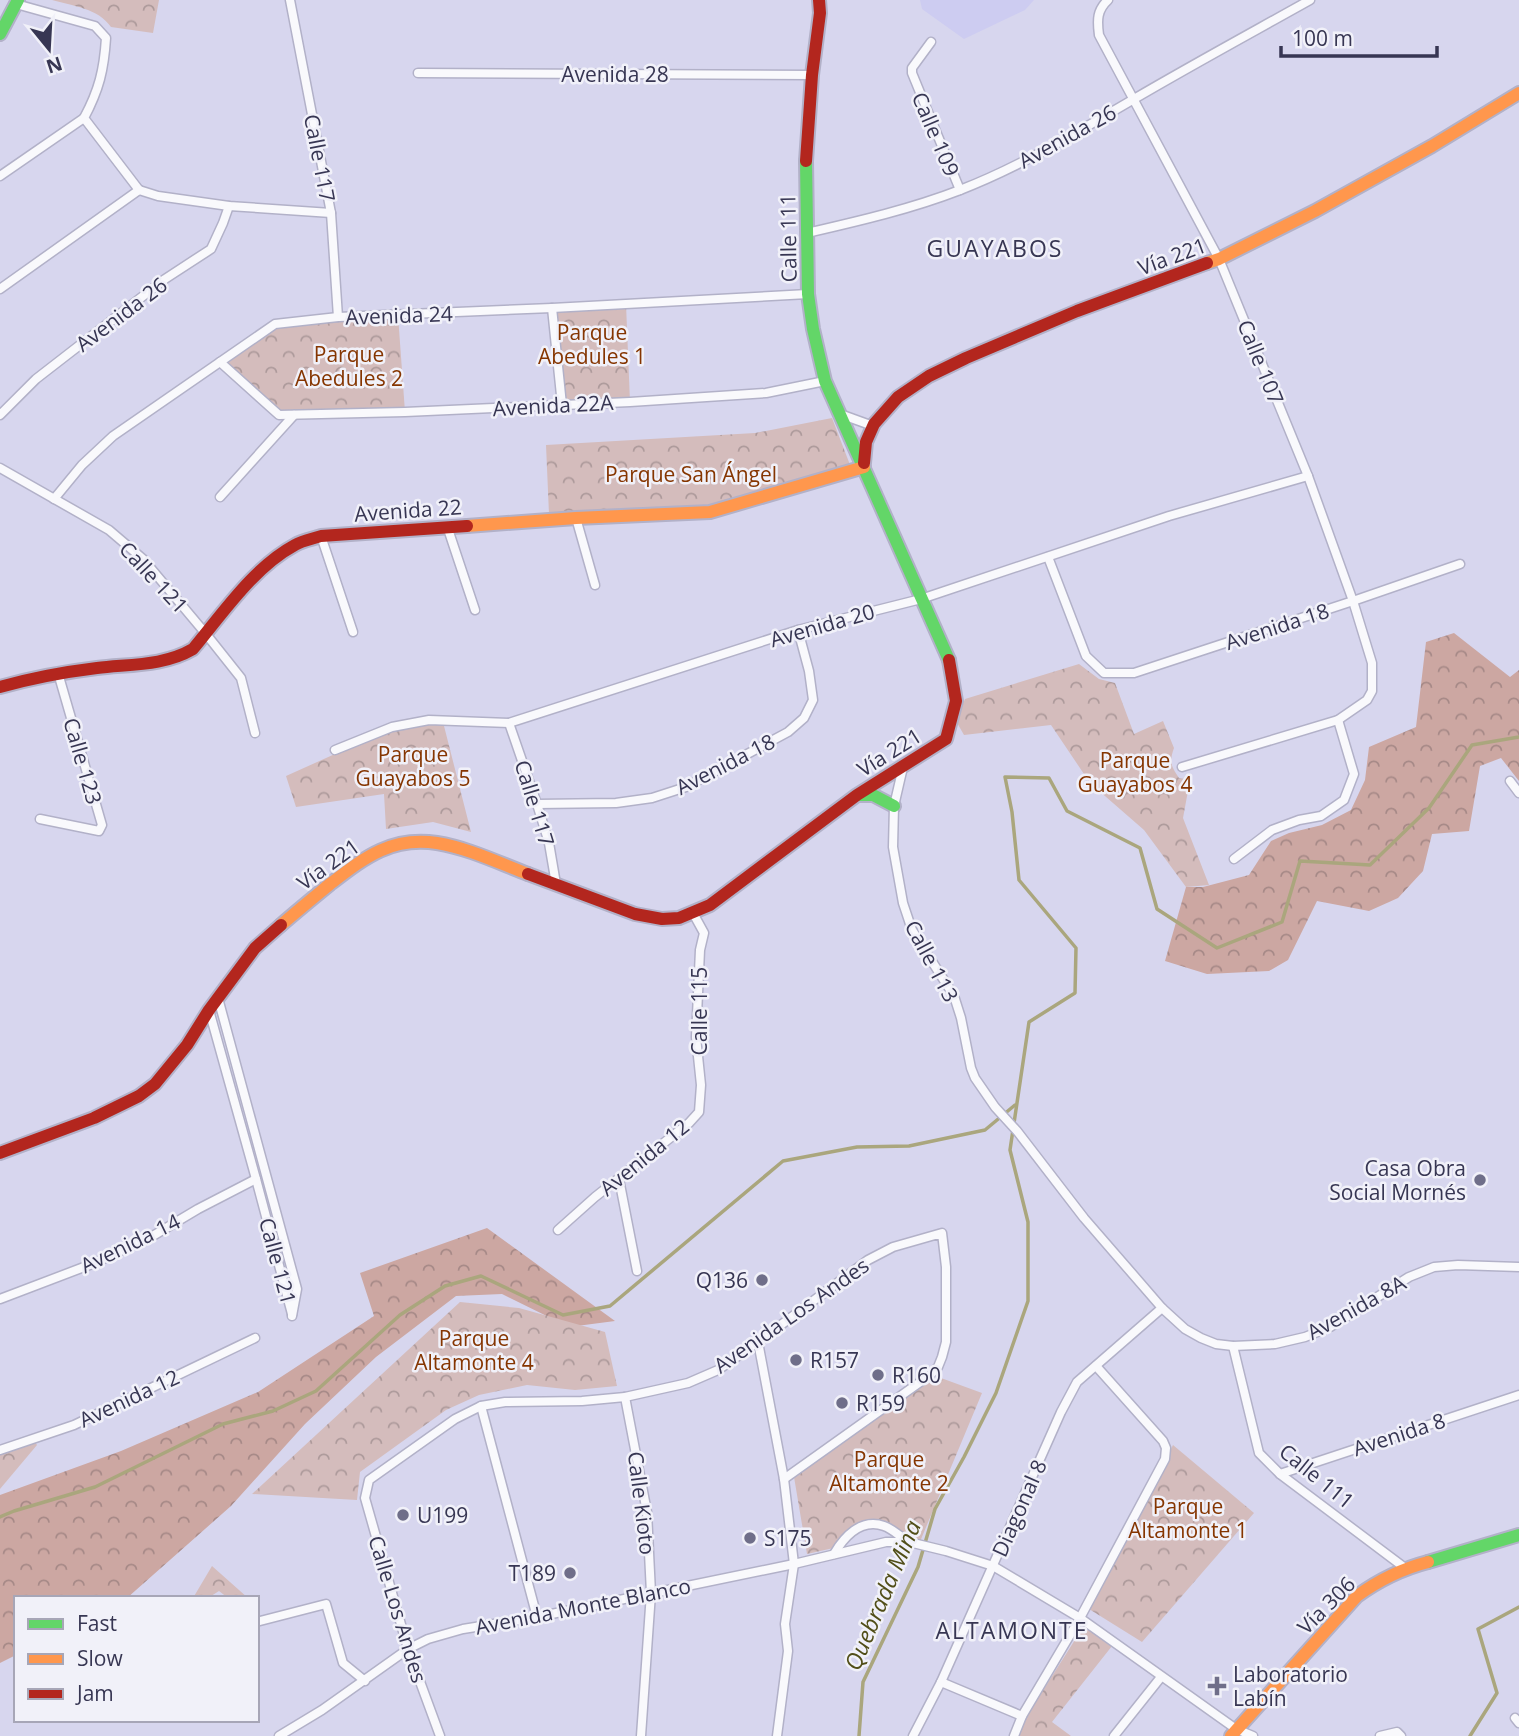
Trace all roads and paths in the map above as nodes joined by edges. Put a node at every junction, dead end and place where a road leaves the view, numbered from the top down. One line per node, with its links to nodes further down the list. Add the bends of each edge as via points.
1 (290, 0): 17 (street, Calle 117)
2 (819, 0): 9 (main road, Calle 111)
3 (1108, 0): 11 (street, Calle 107, via 1097,20 1099,35)
4 (1310, 0): 11 (street, Avenida 26)
5 (17, 2): 6 (main road); 12 (street, via 95,26 106,38 96,95)
6 (0, 34)
7 (930, 42): 15 (street, Calle 109, via 912,73)
8 (418, 73): 9 (street, Avenida 28)
9 (812, 75): 18 (main road, Calle 111, via 806,152)
10 (1519, 93): 19 (main road, Vía 221, via 1327,205)
11 (1133, 99): 15 (street, Avenida 26, via 1052,147); 19 (street, Calle 107)
12 (84, 118): 13 (street); 14 (street)
13 (0, 176)
14 (139, 190): 16 (street); 20 (street)
15 (960, 190): 18 (street, Avenida 26, via 895,212)
16 (229, 206): 17 (street); 28 (street, Avenida 26, via 211,249 36,379)
17 (331, 213): 23 (street, Calle 117)
18 (807, 233): 21 (main road, Calle 111)
19 (1219, 259): 30 (main road, Vía 221, via 966,358 898,397); 33 (street, Calle 107)
20 (0, 289)
21 (807, 294): 22 (street, Avenida 24); 25 (main road, Calle 111)
22 (552, 308): 23 (street, Avenida 24); 26 (street)
23 (338, 317): 24 (street, Avenida 24, via 275,324)
24 (219, 362): 29 (street, Avenida 22A, via 279,415); 35 (street, Avenida 24, via 113,436)
25 (825, 381): 26 (street, Avenida 22A, via 766,393); 27 (main road, Calle 111)
26 (562, 405): 29 (street, Avenida 22A)
27 (840, 414): 30 (street); 31 (main road, Calle 111)
28 (0, 415)
29 (294, 415): 34 (street)
30 (873, 426): 31 (main road, Vía 221)
31 (864, 467): 36 (main road, Avenida 22, via 710,512); 42 (main road, Vía 221)
32 (0, 468): 35 (street, Calle 121)
33 (1308, 476): 39 (street, Avenida 20); 43 (street, Calle 107)
34 (220, 497)
35 (54, 499): 47 (street, Calle 121, via 109,530 143,559)
36 (576, 518): 37 (main road, Avenida 22); 41 (street)
37 (447, 526): 38 (main road, Avenida 22); 44 (street)
38 (321, 536): 46 (street); 47 (main road, Avenida 22, via 280,554 247,584)
39 (1048, 557): 42 (street, Avenida 20); 43 (street, Avenida 18, via 1086,656 1104,673 1134,673)
40 (1460, 564): 43 (street, Avenida 18)
41 (595, 585)
42 (921, 598): 45 (street, Avenida 20); 54 (main road, Vía 221, via 950,663 956,701 946,738)
43 (1353, 601): 50 (street, Calle 107, via 1372,663 1372,691 1367,700)
44 (475, 610)
45 (798, 631): 51 (street, Avenida 20); 59 (street, Avenida 18, via 813,701 804,718 788,732 686,787 652,798)
46 (353, 632)
47 (206, 634): 48 (main road, Avenida 22, via 193,649 172,660); 52 (street, Calle 121, via 241,678)
48 (58, 673): 49 (main road, Avenida 22); 61 (street, Calle 123, via 102,825 99,831)
49 (0, 687)
50 (1338, 720): 55 (street, Calle 107); 62 (street, via 1354,774 1344,800 1321,816 1272,830)
51 (509, 723): 53 (street, Avenida 20, via 429,720 392,727); 59 (street, Calle 117)
52 (256, 733)
53 (335, 750)
54 (903, 766): 58 (main road, Vía 221); 60 (street, Calle 113)
55 (1182, 767)
56 (1510, 781): 57 (street)
57 (1519, 793)
58 (857, 795): 60 (main road, via 879,796); 64 (main road, Vía 221)
59 (537, 804): 63 (street, Calle 117)
60 (894, 806): 75 (street, Calle 113, via 893,847 903,903 912,930 954,996 975,1078 1084,1218)
61 (40, 819)
62 (1234, 859)
63 (556, 884): 64 (main road, Vía 221, via 635,914 662,919); 65 (main road, Vía 221, via 436,843 412,842 383,849 363,859 255,948)
64 (693, 913): 67 (street, Calle 115, via 704,933 696,1037)
65 (218, 997): 66 (main road, Vía 221); 69 (street, Calle 121, via 297,1289 292,1316)
66 (209, 1010): 68 (main road, Vía 221, via 187,1045 139,1096); 69 (street, Calle 121)
67 (699, 1112): 70 (street, Avenida 12)
68 (0, 1153)
69 (256, 1179): 74 (street, Avenida 14, via 151,1237)
70 (619, 1179): 71 (street, Avenida 12); 73 (street)
71 (558, 1230)
72 (1519, 1267): 78 (street, Avenida 8A, via 1434,1266 1305,1337)
73 (636, 1271)
74 (0, 1299)
75 (1162, 1308): 78 (street, Avenida 8A, via 1201,1338); 79 (street, Diagonal 8)
76 (255, 1338): 83 (street, Avenida 12, via 74,1425)
77 (758, 1342): 81 (street, Avenida Los Andes, via 718,1370 688,1383); 85 (street); 85 (street, Avenida Los Andes, via 867,1260 942,1233 946,1342 937,1367)
78 (1233, 1346): 84 (street, Calle 111, via 1259,1453)
79 (1096, 1366): 91 (street, Diagonal 8, via 1077,1382 1061,1412); 95 (street, via 1166,1448 1165,1459)
80 (1519, 1395): 84 (street, Avenida 8)
81 (625, 1396): 82 (street, Avenida Los Andes); 93 (street, Calle Kioto, via 647,1512)
82 (481, 1406): 86 (street, Avenida Los Andes, via 454,1419); 94 (street)
83 (0, 1450)
84 (1280, 1474): 92 (street, Calle 111)
85 (784, 1479): 90 (street)
86 (369, 1480): 97 (street, Calle Los Andes, via 365,1498)
87 (1519, 1535): 92 (main road, Vía 306)
88 (911, 1542): 89 (street, Avenida Monte Blanco); 89 (street, via 883,1525 864,1526 852,1531); 91 (street)
89 (834, 1554): 90 (street, Avenida Monte Blanco)
90 (794, 1564): 93 (street, Avenida Monte Blanco); 106 (street)
91 (993, 1566): 95 (street); 100 (street, Diagonal 8)
92 (1405, 1568): 102 (main road, Vía 306, via 1357,1596)
93 (651, 1593): 94 (street, Avenida Monte Blanco); 105 (street, Calle Kioto)
94 (537, 1617): 97 (street, Avenida Monte Blanco, via 463,1629)
95 (1080, 1618): 98 (street); 101 (street)
96 (260, 1621): 99 (street, via 326,1604 342,1663)
97 (408, 1649): 99 (street, Avenida Monte Blanco); 104 (street, Calle Los Andes)
98 (1161, 1676): 102 (street); 109 (street)
99 (365, 1681): 103 (street, Avenida Monte Blanco)
100 (941, 1682): 101 (street); 107 (street, Diagonal 8)
101 (1022, 1716): 108 (street)
102 (1233, 1733): 110 (street)
103 (279, 1736)
104 (440, 1736)
105 (641, 1736)
106 (778, 1736)
107 (913, 1736)
108 (1014, 1736)
109 (1114, 1736)
110 (1253, 1736)
111 (1380, 1736): 112 (street, via 1397,1732)
112 (1401, 1736)

